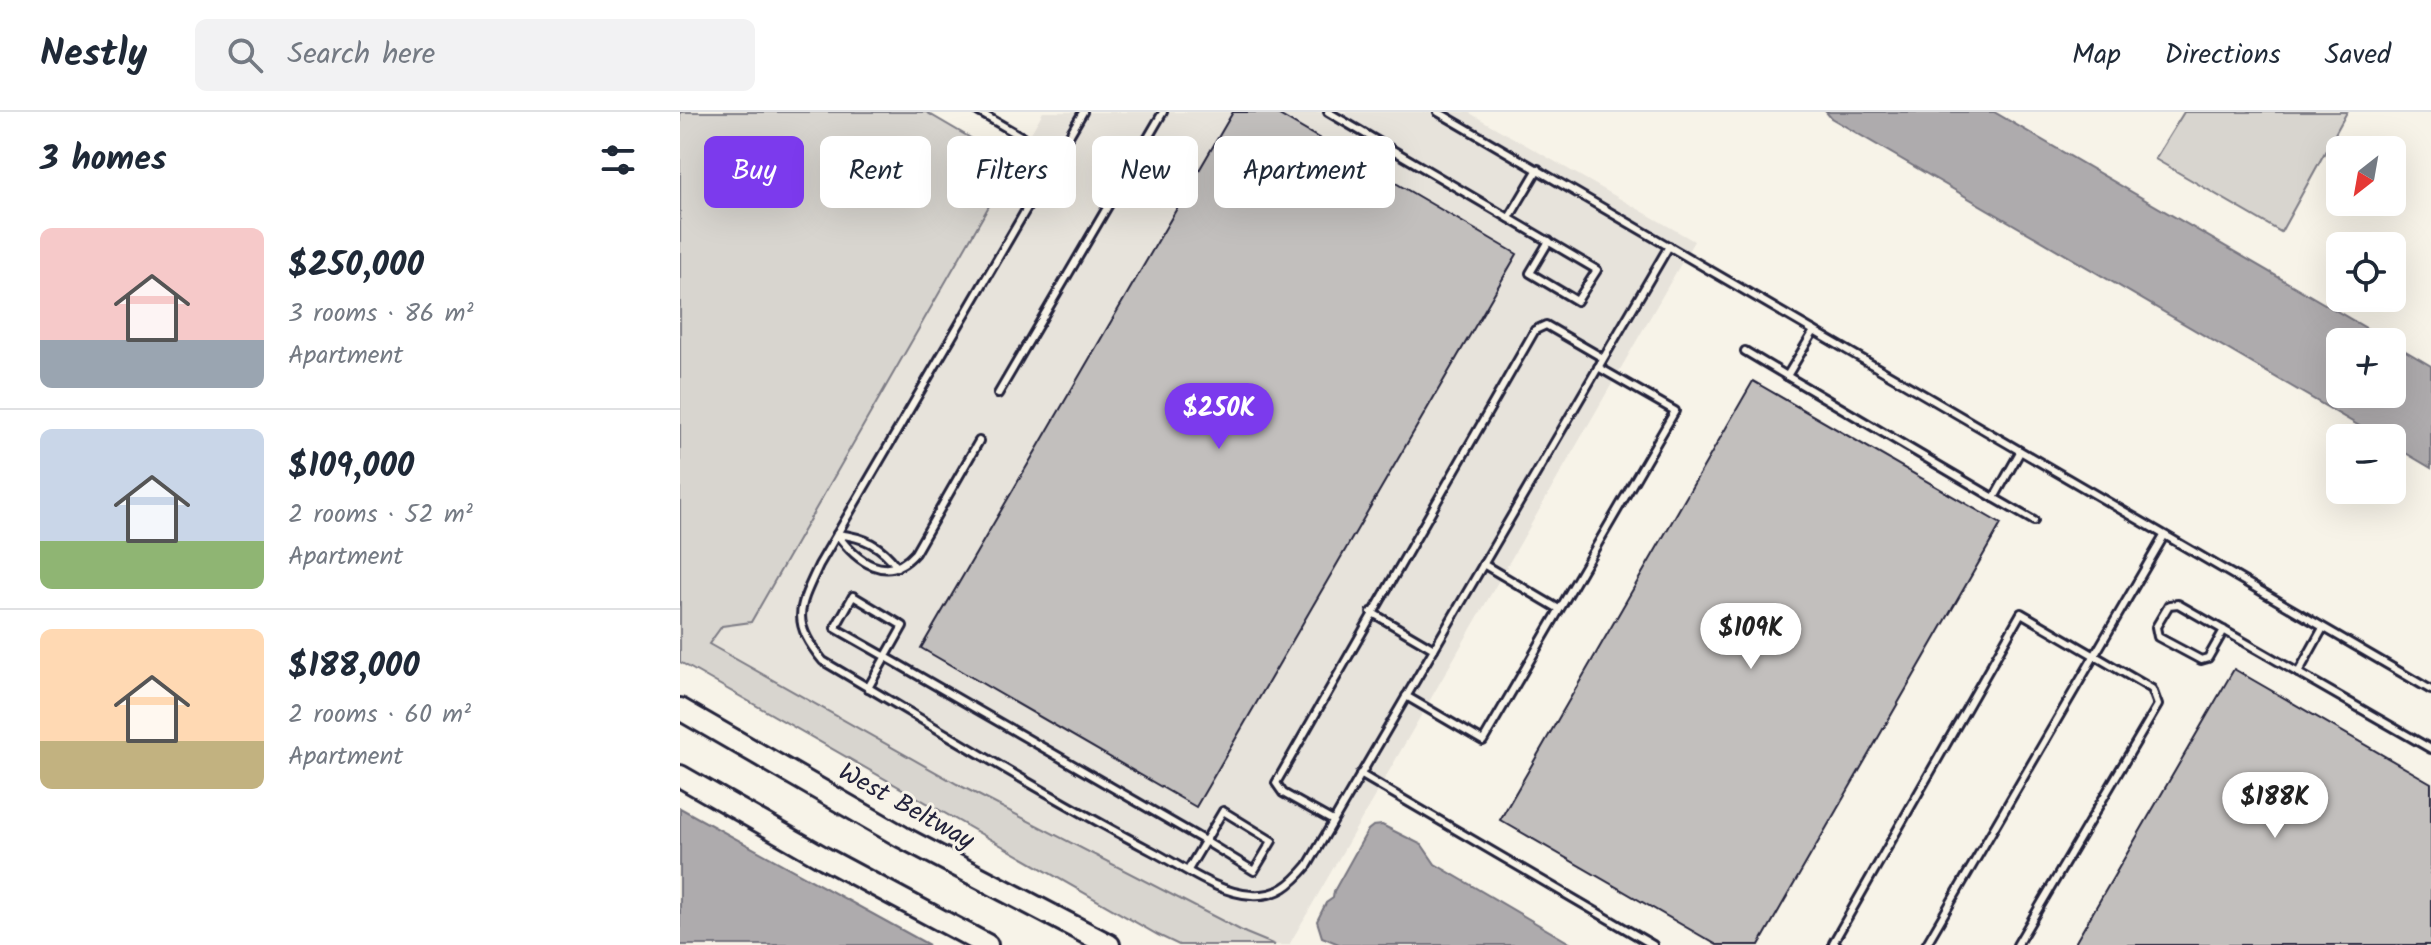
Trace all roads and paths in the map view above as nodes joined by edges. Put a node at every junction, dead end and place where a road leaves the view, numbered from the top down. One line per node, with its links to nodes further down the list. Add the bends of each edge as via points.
1 (979, 112): 6 (lane)
2 (1083, 112): 7 (lane)
3 (1163, 112): 18 (lane)
4 (1328, 112): 10 (lane)
5 (1438, 112): 8 (lane)
6 (1021, 136)
7 (1069, 136)
8 (1538, 169): 10 (lane); 12 (lane)
9 (1027, 208): 23 (lane)
10 (1509, 218): 11 (lane)
11 (1549, 241): 11 (lane, via 1530,273 1577,301 1597,270)
12 (1669, 246): 13 (lane); 15 (lane)
13 (1814, 331): 17 (lane); 20 (lane)
14 (1745, 351): 17 (lane)
15 (1603, 358): 16 (lane); 28 (lane, via 1546,325 1535,330)
16 (1598, 367): 25 (lane); 27 (lane, via 1675,411)
17 (1787, 376): 21 (lane)
18 (998, 394)
19 (979, 441): 26 (lane, via 915,553)
20 (2020, 452): 21 (lane); 24 (lane)
21 (1994, 498): 22 (lane)
22 (2034, 521)
23 (837, 534): 26 (lane, via 872,544); 26 (lane, via 850,552 875,568); 35 (lane, via 802,601 800,618 823,661)
24 (2164, 536): 29 (lane); 32 (lane)
25 (1483, 564): 27 (lane); 31 (lane)
26 (897, 567)
27 (1559, 609): 37 (lane, via 1483,741)
28 (1371, 612): 31 (lane); 42 (lane, via 1276,783 1283,793)
29 (2323, 628): 34 (lane); 36 (lane)
30 (2224, 630): 30 (lane, via 2208,658 2201,660 2158,637 2156,627 2169,605 2178,604); 34 (lane)
31 (1434, 649): 37 (lane)
32 (2095, 655): 48 (lane, via 2021,613 1833,943); 49 (lane); 50 (lane, via 2152,689 2158,705)
33 (886, 657): 33 (lane, via 835,628 853,596 903,626); 35 (lane); 43 (lane)
34 (2298, 673): 39 (lane)
35 (868, 688): 44 (lane)
36 (2431, 690)
37 (1406, 696): 40 (lane)
38 (680, 709): 46 (highway, West Beltway, via 902,837)
39 (2431, 749)
40 (1360, 774): 42 (lane); 47 (lane)
41 (680, 776): 45 (highway)
42 (1333, 821): 44 (lane, via 1308,865 1284,890 1249,895)
43 (1205, 841): 43 (lane, via 1223,811 1272,841 1254,871); 44 (lane)
44 (1188, 870)
45 (987, 945)
46 (1109, 945)
47 (1653, 945)
48 (1837, 945)
49 (1926, 945)
50 (2017, 945)

